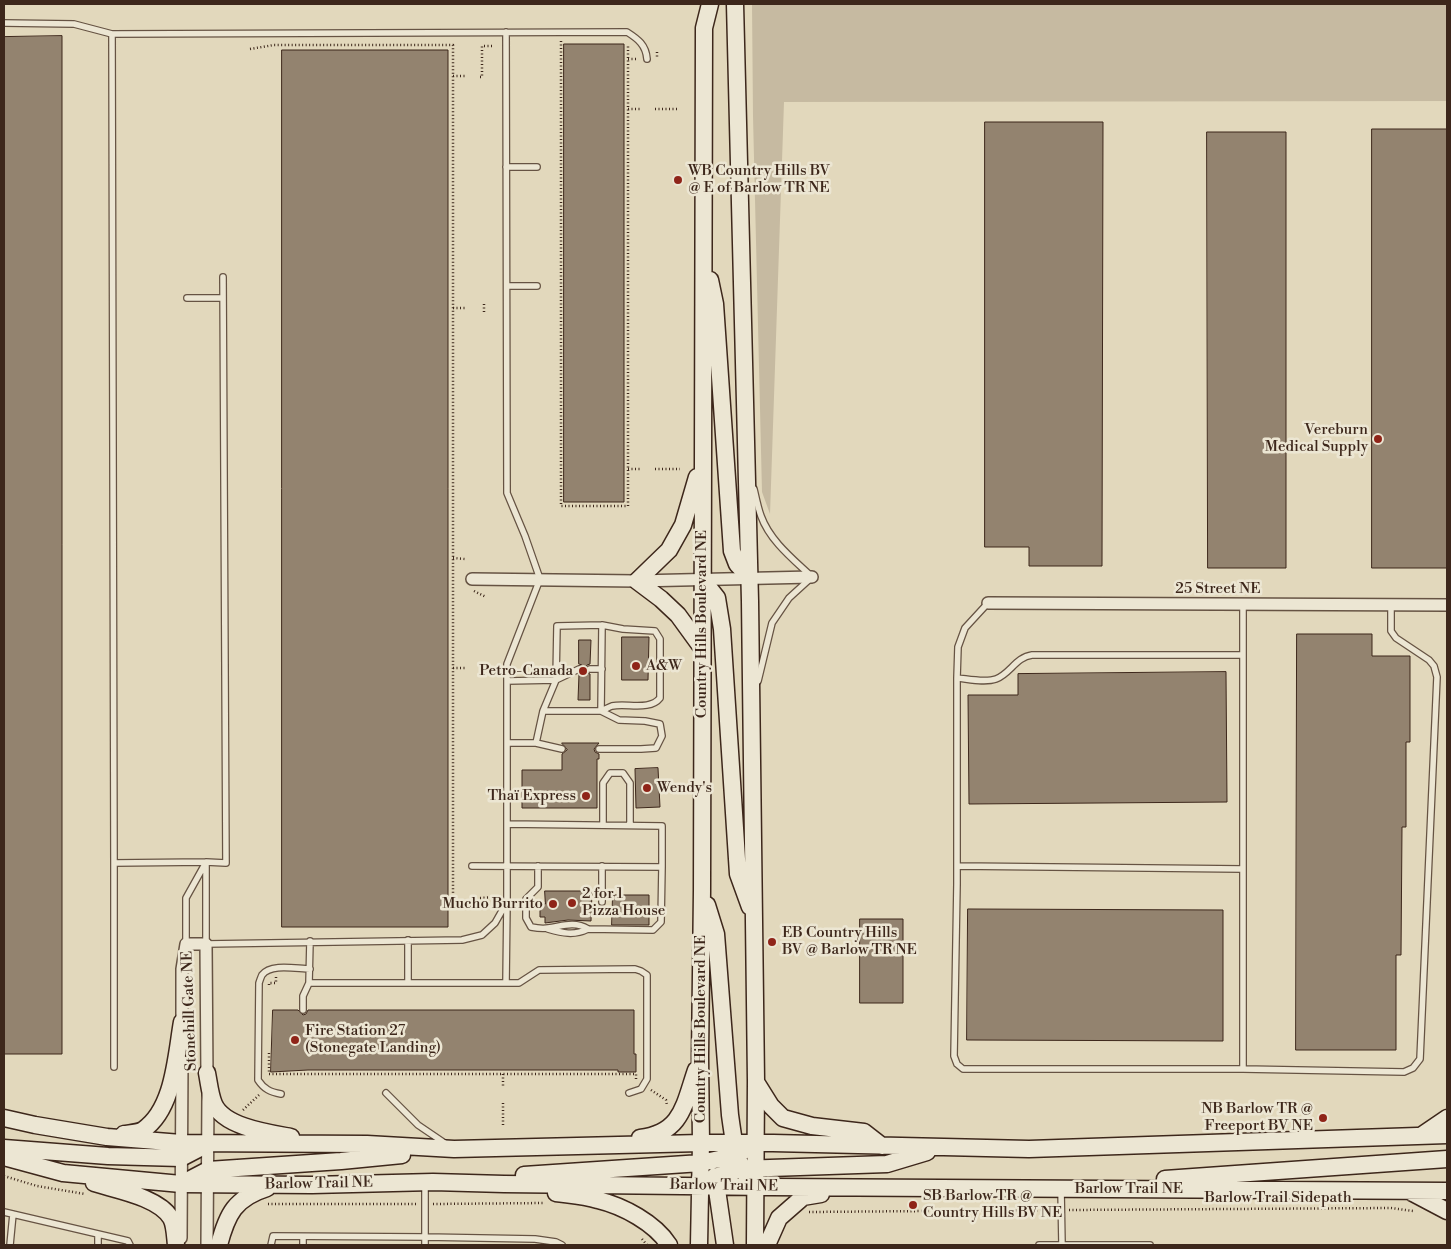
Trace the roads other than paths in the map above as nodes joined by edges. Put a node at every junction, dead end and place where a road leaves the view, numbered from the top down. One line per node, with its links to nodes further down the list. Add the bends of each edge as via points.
1 (710, 4): 9 (main road, Country Hills Boulevard NE, via 704,28)
2 (735, 4): 16 (main road)
3 (4, 23): 5 (lane, via 74,24)
4 (506, 32): 5 (lane); 6 (lane, via 627,32 640,40 646,52); 7 (lane)
5 (112, 34): 47 (lane)
6 (643, 59)
7 (506, 167): 8 (lane); 11 (lane)
8 (537, 167)
9 (703, 250): 15 (main road, Country Hills Boulevard NE); 18 (main road, via 715,304 732,551 737,564)
10 (223, 277): 14 (lane)
11 (507, 286): 12 (lane); 20 (lane, via 507,493)
12 (537, 286)
13 (187, 298): 14 (lane)
14 (223, 298): 46 (lane, via 226,863)
15 (702, 458): 19 (main road, Country Hills Boulevard NE); 21 (main road, via 683,525 668,550)
16 (747, 463): 17 (lane, via 761,518 776,542); 18 (main road)
17 (812, 577): 18 (street); 36 (lane, via 789,598 772,623)
18 (750, 578): 19 (street); 36 (main road)
19 (702, 579): 21 (street); 28 (main road, Country Hills Boulevard NE); 58 (main road, via 717,598 721,620 738,874)
20 (540, 580): 21 (street); 22 (street); 35 (lane, via 507,664)
21 (637, 580): 28 (main road, via 678,615)
22 (472, 585)
23 (988, 603): 24 (street, 25 Street NE); 33 (lane, via 965,628 958,647)
24 (1242, 604): 25 (street, 25 Street NE); 29 (lane)
25 (1390, 605): 26 (street, 25 Street NE); 71 (lane, via 1391,631 1396,638 1429,660 1437,677 1420,1060 1404,1072)
26 (1447, 605)
27 (602, 625): 32 (lane); 34 (lane, via 557,626); 38 (lane, via 655,631 660,639 660,698 647,705 612,706)
28 (702, 648): 55 (main road, Country Hills Boulevard NE)
29 (1242, 655): 33 (lane, via 1032,655 1021,659 997,679); 54 (lane)
30 (579, 669): 34 (lane)
31 (590, 669): 32 (lane)
32 (602, 669): 38 (lane)
33 (956, 678): 52 (lane)
34 (556, 680): 35 (lane); 37 (lane)
35 (507, 681): 39 (lane)
36 (752, 707): 58 (main road)
37 (543, 711): 38 (lane); 40 (lane)
38 (601, 711): 42 (lane, via 619,720 660,724 662,736 656,748)
39 (507, 743): 40 (lane); 43 (lane)
40 (536, 743): 41 (lane)
41 (562, 749)
42 (599, 749)
43 (507, 824): 44 (lane); 49 (lane)
44 (603, 825): 45 (lane); 45 (lane, via 603,783 610,773 623,773 630,783)
45 (630, 826): 53 (lane, via 662,826)
46 (206, 862): 47 (lane); 61 (lane, via 186,898); 62 (lane)
47 (114, 863): 70 (lane)
48 (472, 866): 49 (lane)
49 (507, 866): 50 (lane); 56 (lane)
50 (538, 866): 51 (lane); 53 (lane, via 538,887 526,899 526,918 531,928 579,924 588,929 653,930 661,922)
51 (602, 866): 53 (lane); 57 (lane)
52 (957, 866): 54 (lane); 71 (lane, via 954,1056 957,1064 963,1068)
53 (662, 867)
54 (1242, 870): 71 (lane)
55 (702, 890): 69 (main road, Country Hills Boulevard NE); 93 (main road, via 716,934 730,1115)
56 (507, 902): 59 (lane, via 495,923 482,935 462,940); 66 (lane)
57 (602, 902)
58 (755, 919): 73 (main road)
59 (408, 940): 60 (lane); 64 (lane)
60 (310, 941): 62 (lane); 63 (lane)
61 (186, 944): 62 (street, Stonehill Gate NE); 68 (street, Stonehill Gate NE, via 182,969)
62 (206, 944): 72 (street, Stonehill Gate NE)
63 (310, 969): 65 (lane); 76 (lane, via 270,970 262,975 259,983 258,1080 263,1088)
64 (408, 982): 65 (lane); 66 (lane)
65 (310, 983): 67 (lane, via 303,996)
66 (506, 983): 74 (lane, via 519,982 539,970 635,969 647,975 647,1079 641,1089)
67 (302, 1010)
68 (182, 1022): 81 (main road, via 168,1097 157,1117 142,1131); 91 (street, Stonehill Gate NE)
69 (700, 1056): 82 (main road, Country Hills Boulevard NE); 86 (main road, via 676,1122 655,1136)
70 (114, 1067)
71 (1243, 1069)
72 (207, 1073): 84 (street, Stonehill Gate NE); 85 (main road, via 214,1105 226,1117 246,1128)
73 (756, 1081): 83 (main road); 87 (main road, via 771,1106 783,1118 812,1126 864,1132)
74 (629, 1092)
75 (386, 1093): 90 (lane, via 418,1125)
76 (281, 1094)
77 (4, 1118): 81 (main road)
78 (1447, 1118): 79 (main road)
79 (1422, 1135): 80 (main road); 89 (main road, via 1029,1149)
80 (1447, 1135)
81 (107, 1137): 91 (main road)
82 (701, 1143): 86 (main road); 93 (main road); 95 (main road, Country Hills Boulevard NE)
83 (755, 1143): 87 (main road); 93 (main road); 93 (main road)
84 (208, 1144): 85 (main road); 91 (main road); 97 (street, Stonehill Gate NE)
85 (328, 1144): 90 (main road)
86 (588, 1146): 90 (main road)
87 (882, 1146): 89 (main road)
88 (4, 1148): 91 (main road, via 108,1156)
89 (938, 1148): 93 (main road, via 887,1164)
90 (454, 1149): 97 (main road)
91 (181, 1151): 99 (street, Stonehill Gate NE)
92 (4, 1157): 96 (main road, Barlow Trail NE)
93 (742, 1159): 95 (main road); 103 (main road)
94 (1447, 1159): 106 (main road, via 1150,1180)
95 (711, 1172): 98 (main road); 102 (main road, Barlow Trail NE); 102 (main road, Country Hills Boulevard NE); 103 (main road, Barlow Trail NE); 130 (main road)
96 (63, 1174): 99 (main road, Barlow Trail NE); 119 (main road, via 143,1198 162,1207 172,1220)
97 (207, 1177): 99 (main road, Barlow Trail NE); 100 (main road, Barlow Trail NE); 121 (street, Stonehill Gate NE)
98 (429, 1182): 100 (main road, Barlow Trail NE); 101 (main road, Barlow Trail NE); 115 (lane)
99 (181, 1184): 120 (street, Stonehill Gate NE)
100 (276, 1184): 122 (main road, via 250,1193 238,1204 223,1228)
101 (504, 1184): 102 (main road, Barlow Trail NE); 128 (main road, via 599,1200 635,1215 653,1227)
102 (700, 1186): 129 (main road, Country Hills Boulevard NE)
103 (755, 1186): 104 (main road, Barlow Trail NE); 131 (main road)
104 (864, 1187): 105 (main road, Barlow Trail NE); 132 (main road, via 803,1197 778,1218)
105 (1061, 1188): 106 (main road, Barlow Trail NE); 134 (lane)
106 (1129, 1188): 107 (main road, Barlow Trail NE)
107 (1409, 1191): 108 (main road, Barlow Trail NE); 109 (main road)
108 (1447, 1191)
109 (1447, 1211)
110 (4, 1212): 111 (lane)
111 (14, 1214): 112 (lane); 116 (lane)
112 (98, 1234): 117 (lane); 118 (lane, via 128,1241)
113 (303, 1237): 114 (lane); 123 (lane, via 273,1236); 124 (lane)
114 (343, 1237): 115 (lane); 125 (lane)
115 (425, 1237): 126 (lane); 127 (lane, via 535,1239)
116 (10, 1245)
117 (98, 1245)
118 (130, 1245)
119 (176, 1245)
120 (181, 1245)
121 (207, 1245)
122 (219, 1245)
123 (271, 1245)
124 (303, 1245)
125 (344, 1245)
126 (425, 1245)
127 (562, 1245)
128 (669, 1245)
129 (699, 1245)
130 (725, 1245)
131 (755, 1245)
132 (767, 1245)
133 (1039, 1245): 134 (lane)
134 (1062, 1245): 135 (lane)
135 (1078, 1245): 136 (lane)
136 (1150, 1245)

